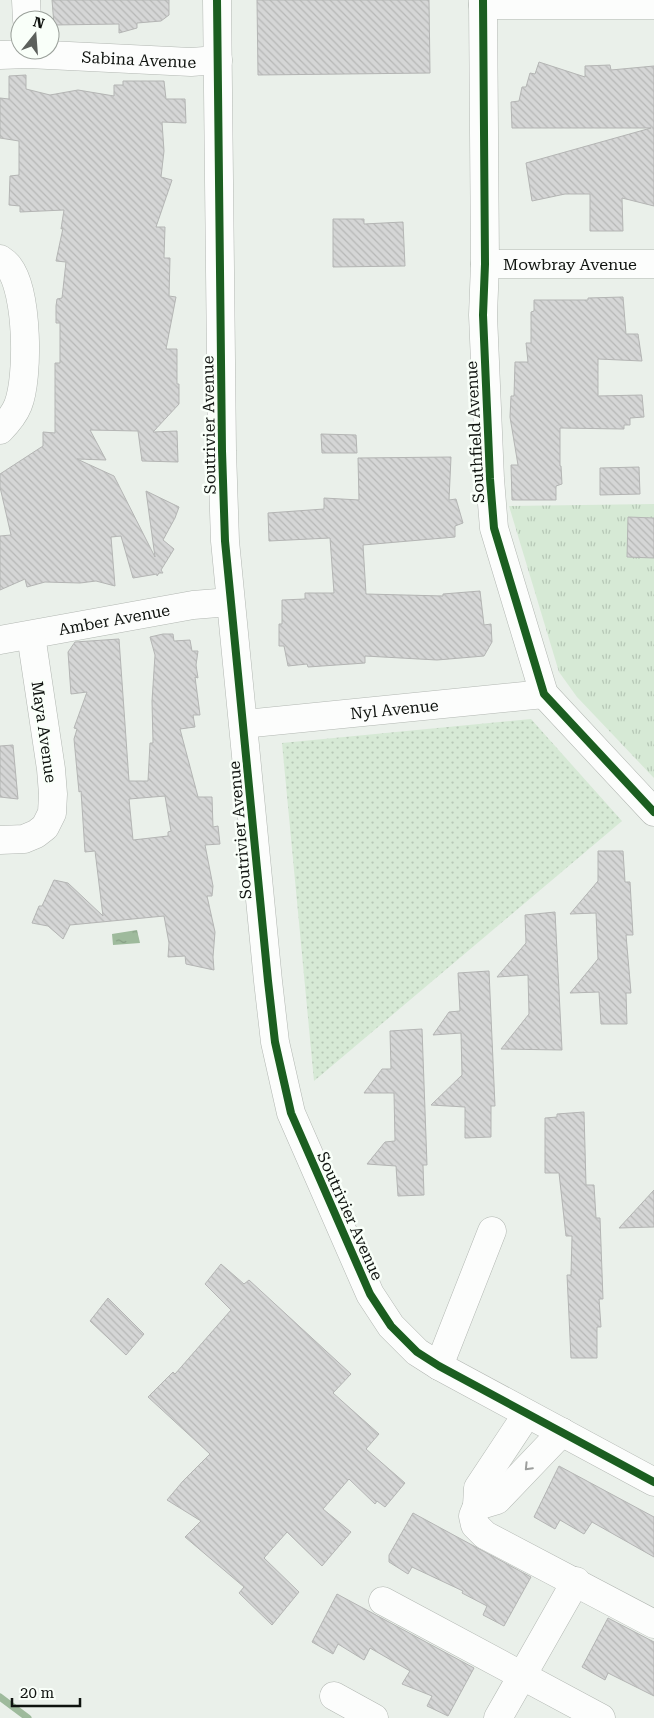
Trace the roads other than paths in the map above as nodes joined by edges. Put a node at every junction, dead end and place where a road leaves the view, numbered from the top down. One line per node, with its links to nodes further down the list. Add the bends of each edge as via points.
1 (217, 0): 5 (street, Soutrivier Avenue)
2 (483, 3): 3 (street); 7 (street, Southfield Avenue)
3 (654, 5)
4 (60, 54): 5 (street, Sabina Avenue, via 191,62)
5 (218, 60): 10 (street, Soutrivier Avenue, via 222,450)
6 (0, 259): 9 (street, via 9,267 18,285 25,331 23,383 18,405)
7 (485, 264): 8 (street, Mowbray Avenue); 13 (street, Southfield Avenue, via 483,315 494,528)
8 (654, 264)
9 (0, 430)
10 (230, 602): 11 (street, Amber Avenue, via 193,605); 14 (street, Soutrivier Avenue)
11 (31, 635): 12 (street, Amber Avenue); 16 (street, Maya Avenue, via 51,769 52,814 45,827 36,834 24,839)
12 (0, 640)
13 (544, 694): 14 (street, Nyl Avenue); 15 (street, Southfield Avenue)
14 (244, 724): 18 (street, Soutrivier Avenue, via 275,1042 291,1113 370,1294 391,1326 417,1352)
15 (654, 812)
16 (0, 840)
17 (492, 1231): 18 (street)
18 (439, 1366): 19 (street, Soutrivier Avenue)
19 (527, 1414): 20 (street, Soutrivier Avenue); 22 (street, via 478,1488)
20 (562, 1432): 21 (street, Soutrivier Avenue); 22 (street, one-way to 22, via 497,1500)
21 (654, 1482)
22 (477, 1506): 23 (street, via 473,1516 475,1525 485,1535)
23 (576, 1581): 25 (street); 26 (street)
24 (383, 1601): 26 (street)
25 (654, 1624)
26 (522, 1675): 29 (street); 30 (street)
27 (334, 1696): 28 (street)
28 (374, 1718)
29 (498, 1718)
30 (602, 1718)

